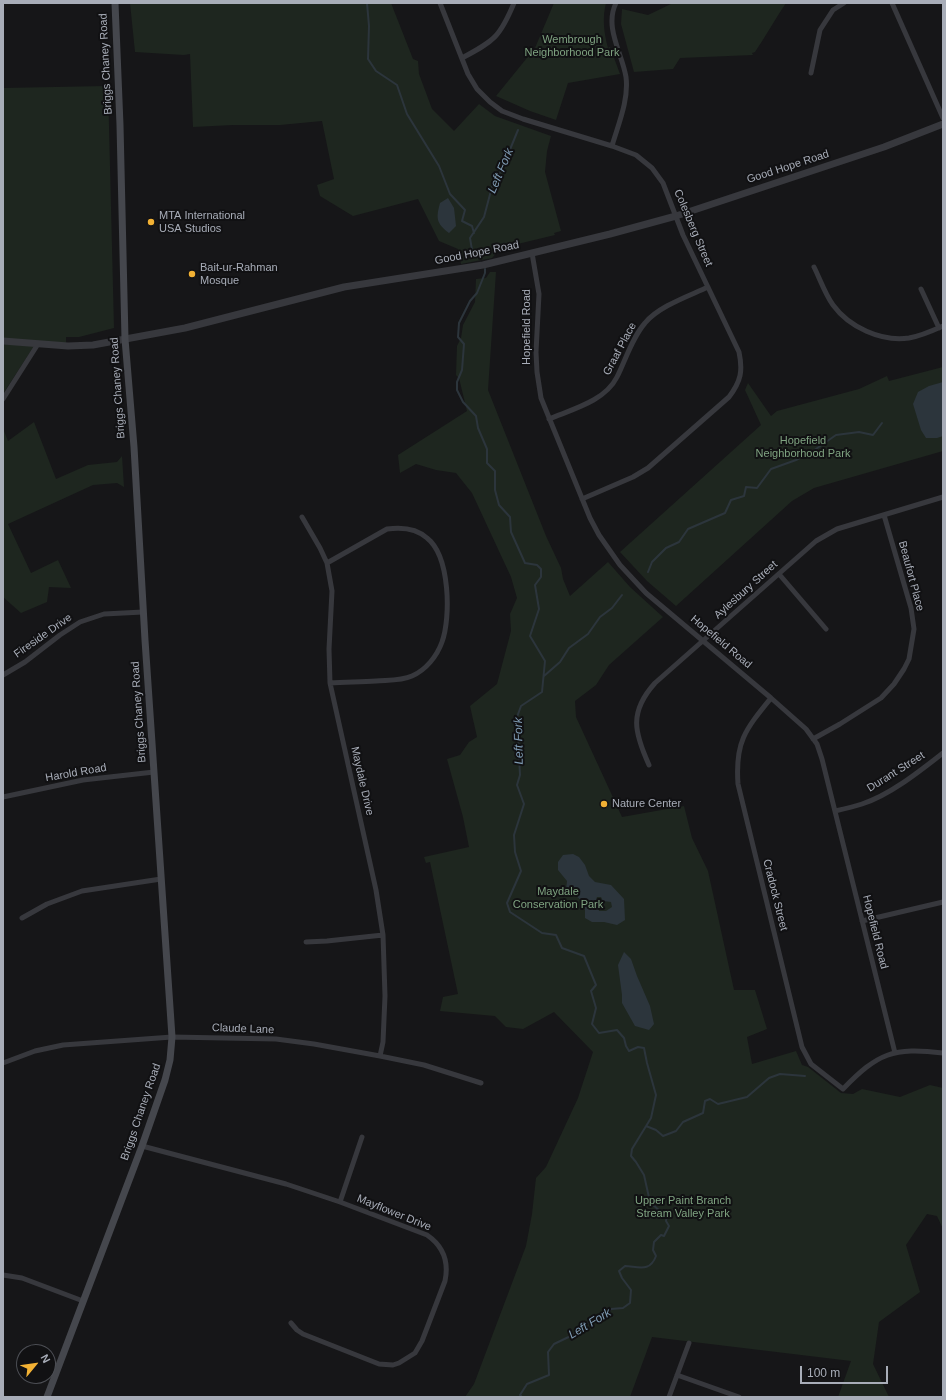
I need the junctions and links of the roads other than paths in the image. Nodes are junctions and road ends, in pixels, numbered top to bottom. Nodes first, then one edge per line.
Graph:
1 (115, 3) edge
2 (440, 3) edge
3 (514, 3) edge
4 (616, 3) edge
5 (844, 3) edge
6 (892, 3) edge
7 (462, 58) junction
8 (811, 73) dead end
9 (943, 118) edge
10 (943, 124) edge
11 (612, 146) junction
12 (676, 216) junction
13 (532, 253) junction
14 (814, 267) dead end
15 (708, 287) junction
16 (921, 289) dead end
17 (941, 327) edge
18 (125, 339) junction
19 (3, 341) edge
20 (38, 344) junction
21 (3, 399) edge
22 (549, 419) junction
23 (943, 497) edge
24 (582, 499) junction
25 (884, 515) junction
26 (302, 517) dead end
27 (327, 564) junction
28 (779, 574) junction
29 (143, 612) junction
30 (826, 628) dead end
31 (703, 641) junction
32 (3, 675) edge
33 (330, 683) junction
34 (771, 698) junction
35 (813, 739) junction
36 (943, 753) edge
37 (649, 765) dead end
38 (154, 772) junction
39 (3, 797) edge
40 (835, 811) junction
41 (161, 879) junction
42 (943, 902) edge
43 (22, 918) dead end
44 (862, 921) junction
45 (383, 935) junction
46 (306, 942) dead end
47 (172, 1037) junction
48 (895, 1053) junction
49 (943, 1053) edge
50 (380, 1056) junction
51 (3, 1063) edge
52 (481, 1083) dead end
53 (362, 1137) dead end
54 (142, 1146) junction
55 (340, 1202) junction
56 (3, 1275) edge
57 (83, 1301) junction
58 (291, 1323) dead end
59 (689, 1343) dead end
60 (677, 1375) junction
61 (47, 1397) edge
62 (669, 1397) edge
63 (739, 1397) edge

1 - 18 main road, Briggs Chaney Road
2 - 7 street, Colesberg Street
3 - 7 street
4 - 11 street
5 - 8 street
6 - 9 street
7 - 11 street, Colesberg Street
10 - 12 street, Good Hope Road
11 - 12 street, Colesberg Street
12 - 13 street, Good Hope Road
12 - 15 street, Colesberg Street
13 - 18 street, Good Hope Road
13 - 22 street, Hopefield Road
14 - 17 street
15 - 22 street, Graaf Place
15 - 24 street, Colesberg Street
16 - 17 street
18 - 20 street, Good Hope Road
18 - 29 main road, Briggs Chaney Road
19 - 20 street, Good Hope Road
20 - 21 street
22 - 24 street, Hopefield Road
23 - 25 street, Aylesbury Street
24 - 31 street, Hopefield Road
25 - 28 street, Aylesbury Street
25 - 35 street, Beaufort Place
26 - 27 street, Maydale Drive
27 - 33 street, Maydale Drive
27 - 33 street
28 - 30 street
28 - 31 street, Aylesbury Street
29 - 32 street, Fireside Drive
29 - 38 main road, Briggs Chaney Road
31 - 34 street, Hopefield Road
31 - 37 street, Aylesbury Street
33 - 45 street, Maydale Drive
34 - 35 street, Hopefield Road
34 - 48 street, Cradock Street
35 - 40 street, Hopefield Road
36 - 40 street, Durant Street
38 - 39 street, Harold Road
38 - 41 main road, Briggs Chaney Road
40 - 44 street, Hopefield Road
41 - 43 street
41 - 47 main road, Briggs Chaney Road
42 - 44 street
44 - 48 street, Hopefield Road
45 - 46 street
45 - 50 street, Maydale Drive
47 - 50 street, Claude Lane
47 - 51 street, Claude Lane
47 - 54 main road, Briggs Chaney Road
48 - 49 street
50 - 52 street, Claude Lane
53 - 55 street
54 - 55 street, Mayflower Drive
54 - 57 main road, Briggs Chaney Road
55 - 58 street, Mayflower Drive
56 - 57 street
57 - 61 main road, Briggs Chaney Road
59 - 60 street
60 - 62 street
60 - 63 street

